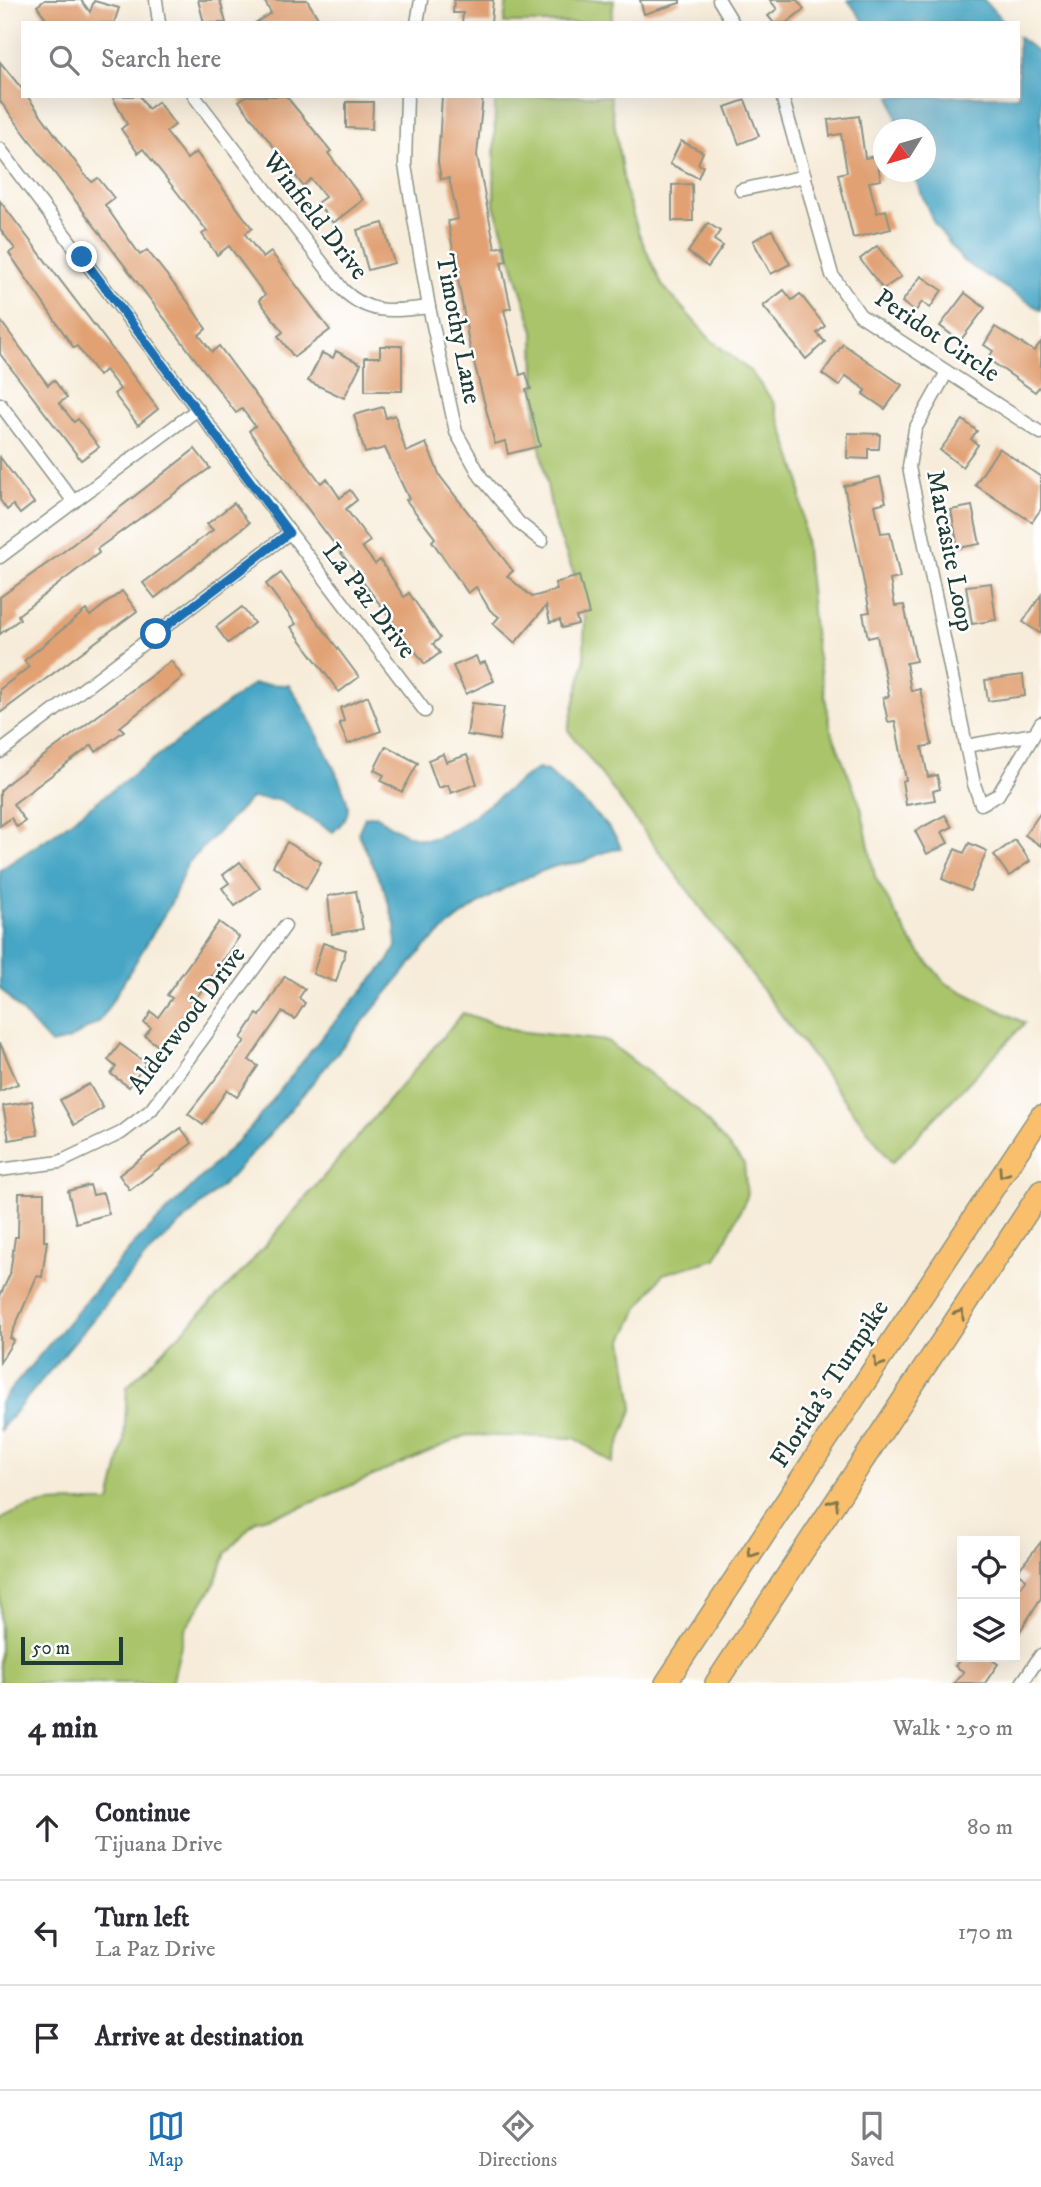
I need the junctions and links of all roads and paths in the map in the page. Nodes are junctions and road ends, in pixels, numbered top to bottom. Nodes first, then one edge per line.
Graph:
1 (156, 0) edge
2 (719, 0) edge
3 (417, 1) edge
4 (159, 21) edge
5 (417, 21) edge
6 (732, 21) edge
7 (196, 98) edge
8 (407, 98) edge
9 (783, 98) edge
10 (0, 149) edge
11 (805, 176) junction
12 (741, 190) dead end
13 (429, 306) junction
14 (947, 372) junction
15 (0, 404) edge
16 (198, 409) junction
17 (1041, 433) edge
18 (74, 502) junction
19 (289, 533) junction
20 (542, 541) dead end
21 (0, 557) edge
22 (425, 711) dead end
23 (1037, 728) edge
24 (966, 746) junction
25 (0, 752) edge
26 (285, 926) dead end
27 (1041, 1116) edge
28 (0, 1170) edge
29 (1041, 1191) edge
30 (1041, 1655) edge
31 (666, 1683) edge
32 (716, 1683) edge
33 (1022, 1683) edge

1 - 4 street
2 - 6 street
3 - 5 street
7 - 13 street, Winfield Drive
8 - 13 street, Timothy Lane
9 - 11 street, Peridot Circle
10 - 16 street, La Paz Drive
11 - 12 street
11 - 14 street, Peridot Circle
13 - 20 street, Timothy Lane
14 - 17 street, Peridot Circle
14 - 24 street, Marcasite Loop
15 - 18 street
16 - 18 street
16 - 19 street, La Paz Drive
18 - 21 street
19 - 22 street, La Paz Drive
19 - 25 street
23 - 24 street, Marcasite Loop
23 - 24 street, Marcasite Loop
26 - 28 street, Alderwood Drive
27 -> 31 highway, Florida's Turnpike
32 -> 29 highway
30 - 33 street

